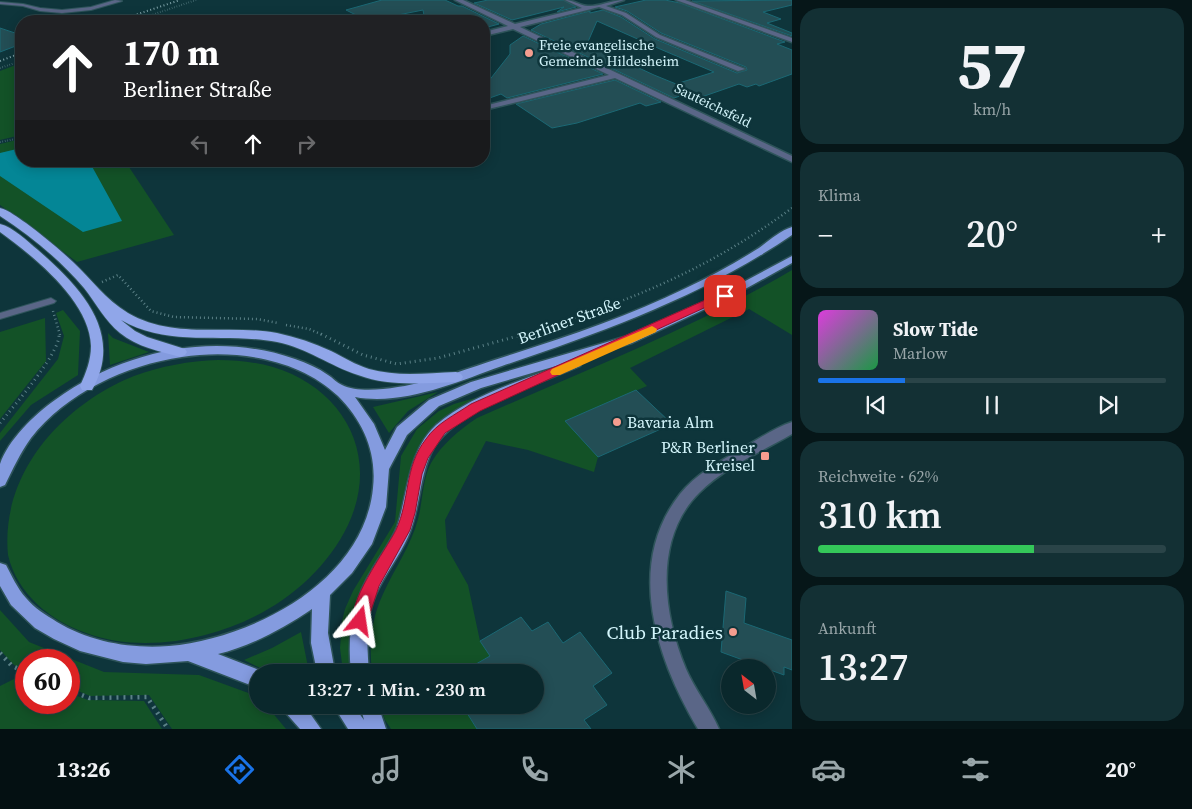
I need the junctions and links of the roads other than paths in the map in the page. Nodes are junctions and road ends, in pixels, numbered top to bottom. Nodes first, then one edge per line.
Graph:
1 (117, 0) edge
2 (458, 0) edge
3 (568, 0) edge
4 (620, 0) edge
5 (679, 0) edge
6 (0, 3) edge
7 (599, 5) junction
8 (587, 8) junction
9 (514, 26) junction
10 (490, 32) edge
11 (792, 40) edge
12 (741, 69) dead end
13 (617, 74) junction
14 (490, 107) edge
15 (792, 159) edge
16 (0, 211) edge
17 (0, 227) edge
18 (792, 230) edge
19 (792, 259) edge
20 (99, 297) junction
21 (50, 301) road end
22 (0, 316) edge
23 (628, 340) junction
24 (180, 352) junction
25 (456, 377) junction
26 (86, 386) junction
27 (340, 390) junction
28 (792, 428) edge
29 (4, 466) edge
30 (382, 469) junction
31 (0, 481) edge
32 (0, 570) edge
33 (322, 593) junction
34 (188, 652) junction
35 (324, 664) edge
36 (359, 664) edge
37 (249, 674) edge
38 (300, 714) edge
39 (348, 714) edge
40 (372, 714) edge
41 (311, 729) edge
42 (359, 729) edge
43 (376, 729) edge
44 (709, 729) edge

1 - 6 lane
2 - 9 street, Sauteichsfeld
3 - 8 street
4 - 7 street
5 - 11 street
7 - 8 street
7 - 12 street
8 - 9 street
9 - 10 street
9 - 13 street, Sauteichsfeld
13 - 14 street
13 - 15 street, Sauteichsfeld
16 - 20 highway
17 - 26 highway
18 - 25 main road, Berliner Straße
19 - 23 main road, Berliner Straße
20 - 24 highway
20 - 25 highway
21 - 22 lane
23 - 30 main road, Berliner Straße
23 - 36 main road
24 - 26 main road
24 - 27 main road
25 - 27 main road, Berliner Straße
26 - 29 main road
27 - 30 main road
28 - 44 street
29 - 31 main road
30 - 33 main road
32 - 34 main road
33 - 34 main road
33 - 35 main road
34 - 37 main road
38 - 41 main road
39 - 42 main road
40 - 43 main road

